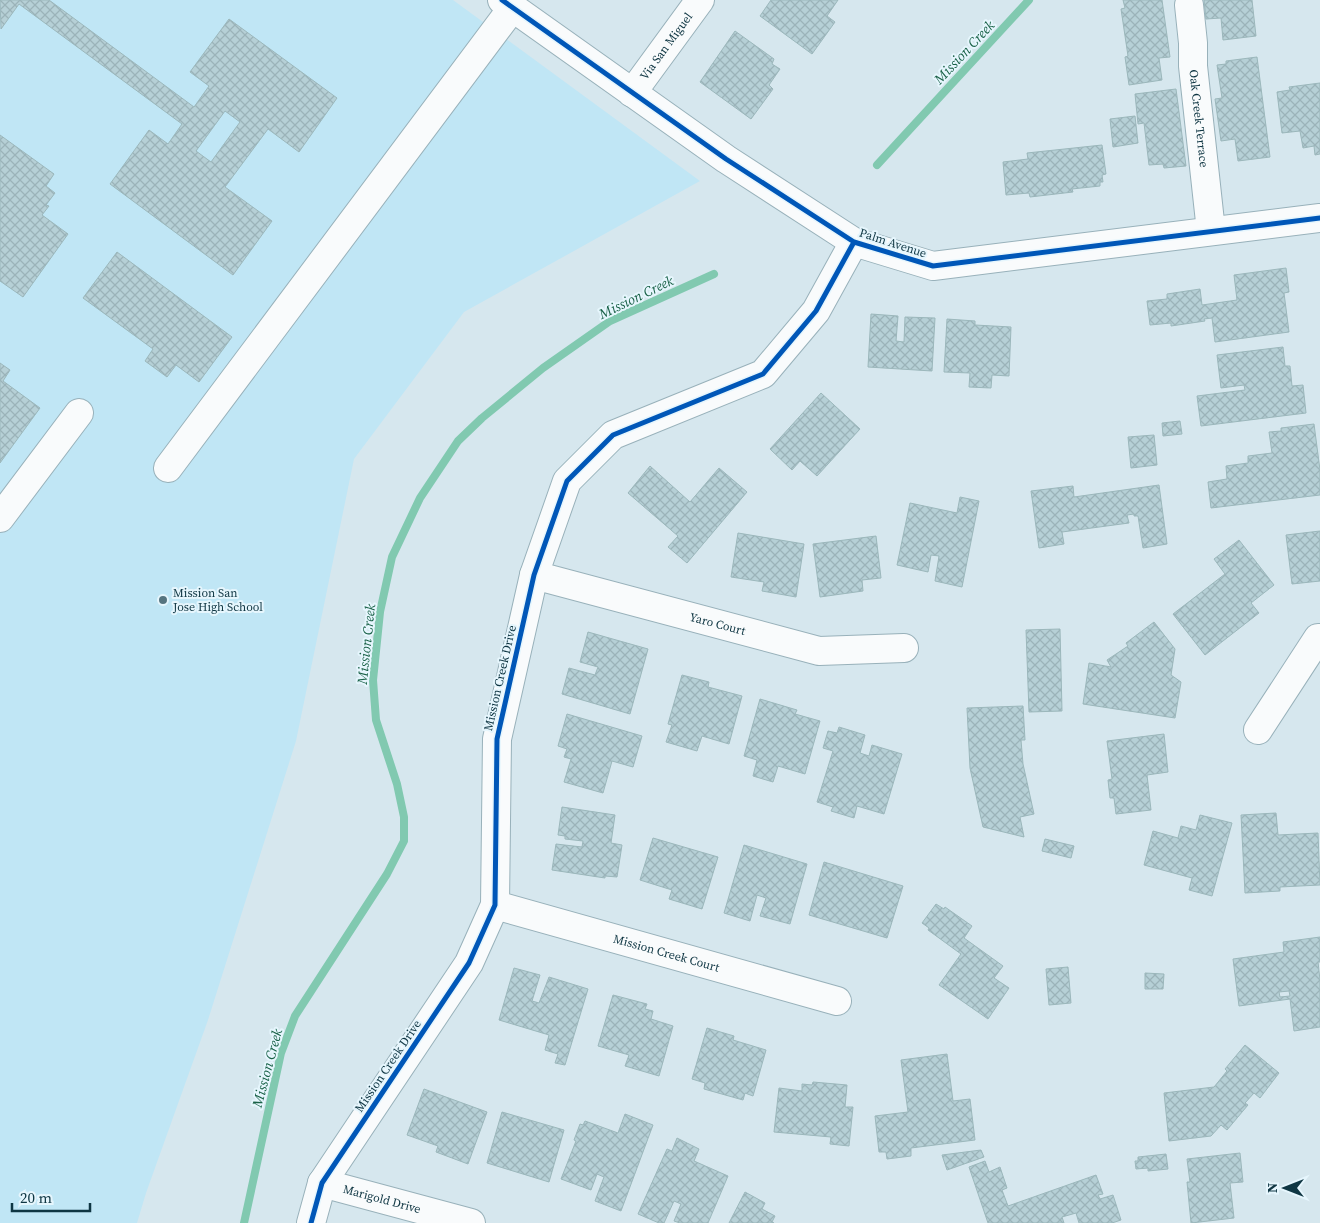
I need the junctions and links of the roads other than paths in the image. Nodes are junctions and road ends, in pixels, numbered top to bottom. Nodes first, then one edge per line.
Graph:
1 (700, 0) edge
2 (508, 4) edge
3 (1189, 5) dead end
4 (632, 93) junction
5 (1320, 218) edge
6 (1211, 231) junction
7 (854, 242) junction
8 (79, 413) dead end
9 (168, 468) dead end
10 (0, 518) edge
11 (534, 575) junction
12 (1320, 638) edge
13 (904, 648) dead end
14 (1258, 730) dead end
15 (495, 905) junction
16 (837, 1002) dead end
17 (322, 1182) junction
18 (311, 1223) edge
19 (471, 1223) edge

1 - 4 street, Via San Miguel
2 - 4 street, Palm Avenue
2 - 9 street
3 - 6 street, Oak Creek Terrace
4 - 7 street, Palm Avenue
5 - 6 street, Palm Avenue
6 - 7 street, Palm Avenue
7 - 11 street, Mission Creek Drive
8 - 10 street
11 - 13 street, Yaro Court
11 - 15 street, Mission Creek Drive
12 - 14 street
15 - 16 street, Mission Creek Court
15 - 17 street, Mission Creek Drive
17 - 18 street, Mission Creek Drive
17 - 19 street, Marigold Drive

